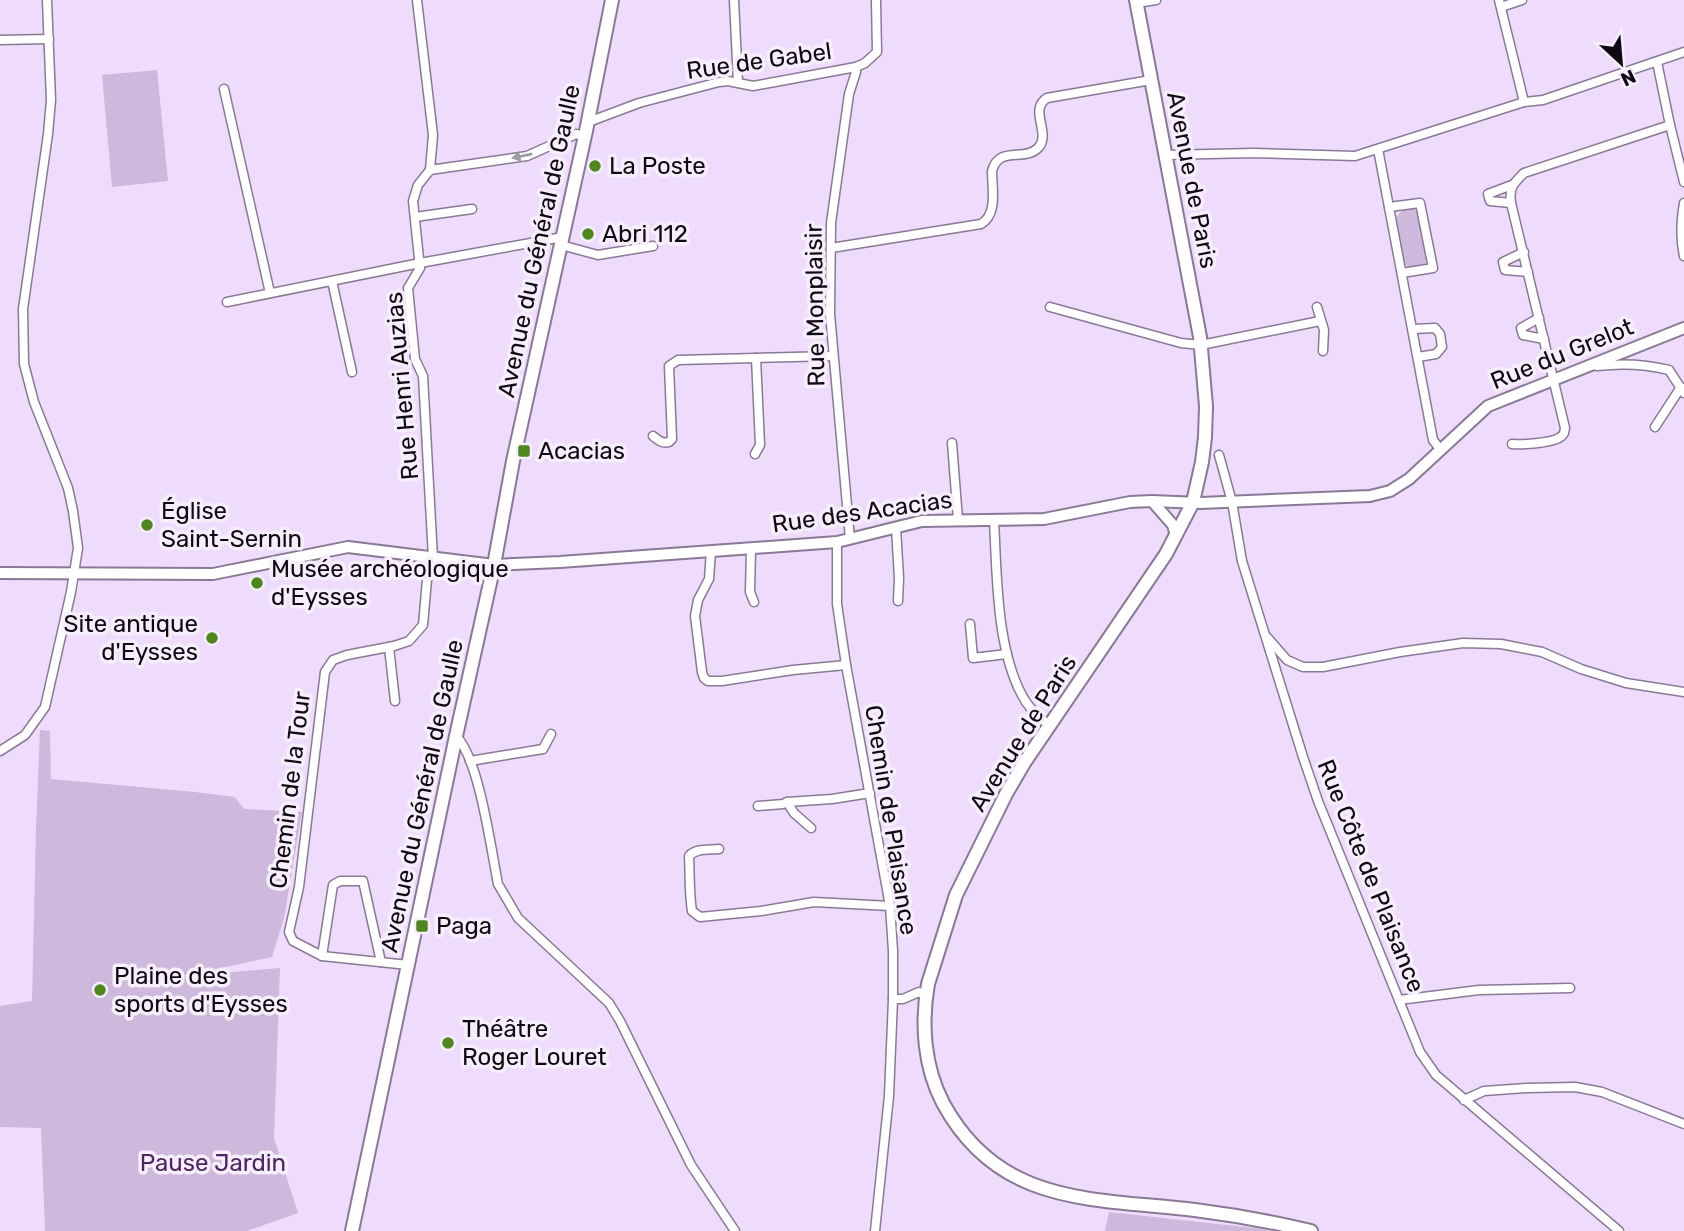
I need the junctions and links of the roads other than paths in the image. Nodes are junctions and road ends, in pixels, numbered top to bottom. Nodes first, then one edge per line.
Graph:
1 (47, 0) edge
2 (417, 0) edge
3 (611, 0) edge
4 (734, 0) edge
5 (876, 0) edge
6 (1156, 0) edge
7 (1522, 0) edge
8 (1136, 1) edge
9 (1500, 3) edge
10 (48, 39) junction
11 (0, 40) edge
12 (1684, 52) edge
13 (1657, 62) junction
14 (856, 67) junction
15 (1151, 80) junction
16 (738, 83) junction
17 (225, 89) dead end
18 (1524, 103) junction
19 (588, 121) junction
20 (1670, 125) junction
21 (585, 136) junction
22 (1378, 149) junction
23 (1166, 155) junction
24 (430, 170) junction
25 (1684, 182) edge
26 (1512, 185) junction
27 (1511, 203) junction
28 (1684, 204) edge
29 (1390, 208) junction
30 (472, 209) dead end
31 (415, 217) junction
32 (562, 241) junction
33 (653, 246) dead end
34 (831, 248) junction
35 (1524, 252) junction
36 (1684, 256) edge
37 (420, 263) junction
38 (1528, 272) junction
39 (1402, 273) junction
40 (332, 281) junction
41 (270, 293) junction
42 (227, 302) dead end
43 (1049, 307) dead end
44 (1317, 307) dead end
45 (1539, 318) junction
46 (1320, 321) junction
47 (1684, 328) edge
48 (1413, 329) junction
49 (1544, 339) junction
50 (1201, 345) junction
51 (1323, 351) dead end
52 (833, 356) junction
53 (1418, 357) junction
54 (756, 358) junction
55 (1587, 366) junction
56 (352, 372) dead end
57 (1554, 380) junction
58 (1683, 390) edge
59 (1655, 427) dead end
60 (653, 436) dead end
61 (952, 443) dead end
62 (1512, 444) dead end
63 (1440, 449) junction
64 (755, 454) dead end
65 (1219, 455) dead end
66 (1198, 481) junction
67 (1152, 501) junction
68 (1193, 502) junction
69 (1226, 502) junction
70 (958, 520) junction
71 (994, 520) junction
72 (896, 528) junction
73 (1176, 536) junction
74 (850, 539) junction
75 (837, 542) junction
76 (751, 548) junction
77 (711, 551) junction
78 (431, 557) junction
79 (494, 565) junction
80 (0, 573) edge
81 (74, 573) junction
82 (898, 601) dead end
83 (754, 602) dead end
84 (970, 624) dead end
85 (1264, 634) junction
86 (389, 647) junction
87 (1007, 653) junction
88 (845, 665) junction
89 (1684, 692) edge
90 (395, 701) dead end
91 (1049, 725) junction
92 (551, 734) dead end
93 (456, 736) junction
94 (0, 751) edge
95 (470, 761) junction
96 (870, 793) junction
97 (787, 802) junction
98 (758, 806) dead end
99 (811, 828) dead end
100 (719, 849) dead end
101 (890, 906) junction
102 (323, 956) junction
103 (381, 962) junction
104 (408, 965) junction
105 (1570, 988) dead end
106 (925, 996) junction
107 (893, 999) junction
108 (1399, 1000) junction
109 (1464, 1100) junction
110 (1684, 1124) edge
111 (352, 1231) edge
112 (735, 1231) edge
113 (875, 1231) edge
114 (1311, 1231) edge
115 (1619, 1231) edge

1 - 10 street
2 - 24 street
3 - 19 main road, Avenue du Général de Gaulle
4 - 16 street
5 - 14 street, Rue Monplaisir
6 - 8 street
7 - 9 street
8 - 15 main road, Avenue de Paris
9 - 18 street
10 - 11 street
10 - 81 street
12 - 13 street
13 - 18 street
13 - 20 street
14 - 16 street, Rue de Gabel
14 - 34 street, Rue Monplaisir
15 - 23 main road, Avenue de Paris
15 - 34 street
16 - 19 street, Rue de Gabel
17 - 41 street
18 - 22 street
19 - 21 main road, Avenue du Général de Gaulle
20 - 25 street
20 - 26 street
21 -> 24 street
21 - 32 main road, Avenue du Général de Gaulle
22 - 23 street
22 - 29 street
23 - 50 main road, Avenue de Paris
24 - 31 street, Rue Henri Auzias
26 - 27 street
26 - 27 street
27 - 35 street
28 - 36 street
29 - 39 street
29 - 39 street
30 - 31 street
31 - 37 street, Rue Henri Auzias
32 - 33 street
32 - 37 street
32 - 79 main road, Avenue du Général de Gaulle
34 - 52 street, Rue Monplaisir
35 - 38 street
35 - 38 street
37 - 40 street
37 - 78 street, Rue Henri Auzias
38 - 45 street
39 - 48 street
40 - 41 street
40 - 56 street
41 - 42 street
43 - 50 street
44 - 46 street
45 - 49 street
45 - 49 street
46 - 50 street
46 - 51 street
47 - 55 street, Rue du Grelot
48 - 53 street
48 - 53 street
49 - 57 street
50 - 66 main road, Avenue de Paris
52 - 54 street
52 - 74 street, Rue Monplaisir
53 - 63 street
54 - 60 street
54 - 64 street
55 - 57 street, Rue du Grelot
55 - 58 street
57 - 62 street
57 - 63 street, Rue du Grelot
58 - 59 street
61 - 70 street
63 - 69 street, Rue du Grelot
65 - 69 street, Rue Côte de Plaisance
66 - 68 main road, Avenue de Paris
66 - 69 street
67 - 68 street, Rue des Acacias
67 - 71 street, Rue des Acacias
67 - 73 street
68 - 69 street, Rue du Grelot
68 - 73 main road, Avenue de Paris
69 - 85 street, Rue Côte de Plaisance
70 - 71 street, Rue des Acacias
70 - 72 street, Rue des Acacias
71 - 87 street
72 - 74 street, Rue des Acacias
72 - 82 street
73 - 91 main road, Avenue de Paris
74 - 75 street, Rue des Acacias
75 - 76 street, Rue des Acacias
75 - 88 street, Chemin de Plaisance
76 - 77 street, Rue des Acacias
76 - 83 street
77 - 79 street, Rue des Acacias
77 - 88 street
78 - 79 street, Rue des Acacias
78 - 81 street, Rue des Acacias
78 - 86 street, Chemin de la Tour
79 - 93 main road, Avenue du Général de Gaulle
80 - 81 street, Rue des Acacias
81 - 94 street
84 - 87 street
85 - 89 street
85 - 108 street, Rue Côte de Plaisance
86 - 90 street
86 - 102 street, Chemin de la Tour
87 - 91 street
88 - 96 street, Chemin de Plaisance
91 - 106 main road, Avenue de Paris
92 - 95 street
93 - 95 street
93 - 104 main road, Avenue du Général de Gaulle
95 - 112 street
96 - 97 street
96 - 101 street, Chemin de Plaisance
97 - 98 street
97 - 99 street
100 - 101 street
101 - 107 street, Chemin de Plaisance
102 - 103 street
102 - 103 street
103 - 104 street
104 - 111 main road, Avenue du Général de Gaulle
105 - 108 street
106 - 107 street
106 - 114 main road, Avenue de Paris
107 - 113 street, Chemin de Plaisance
108 - 109 street, Rue Côte de Plaisance
109 - 110 street
109 - 115 street, Rue Côte de Plaisance

